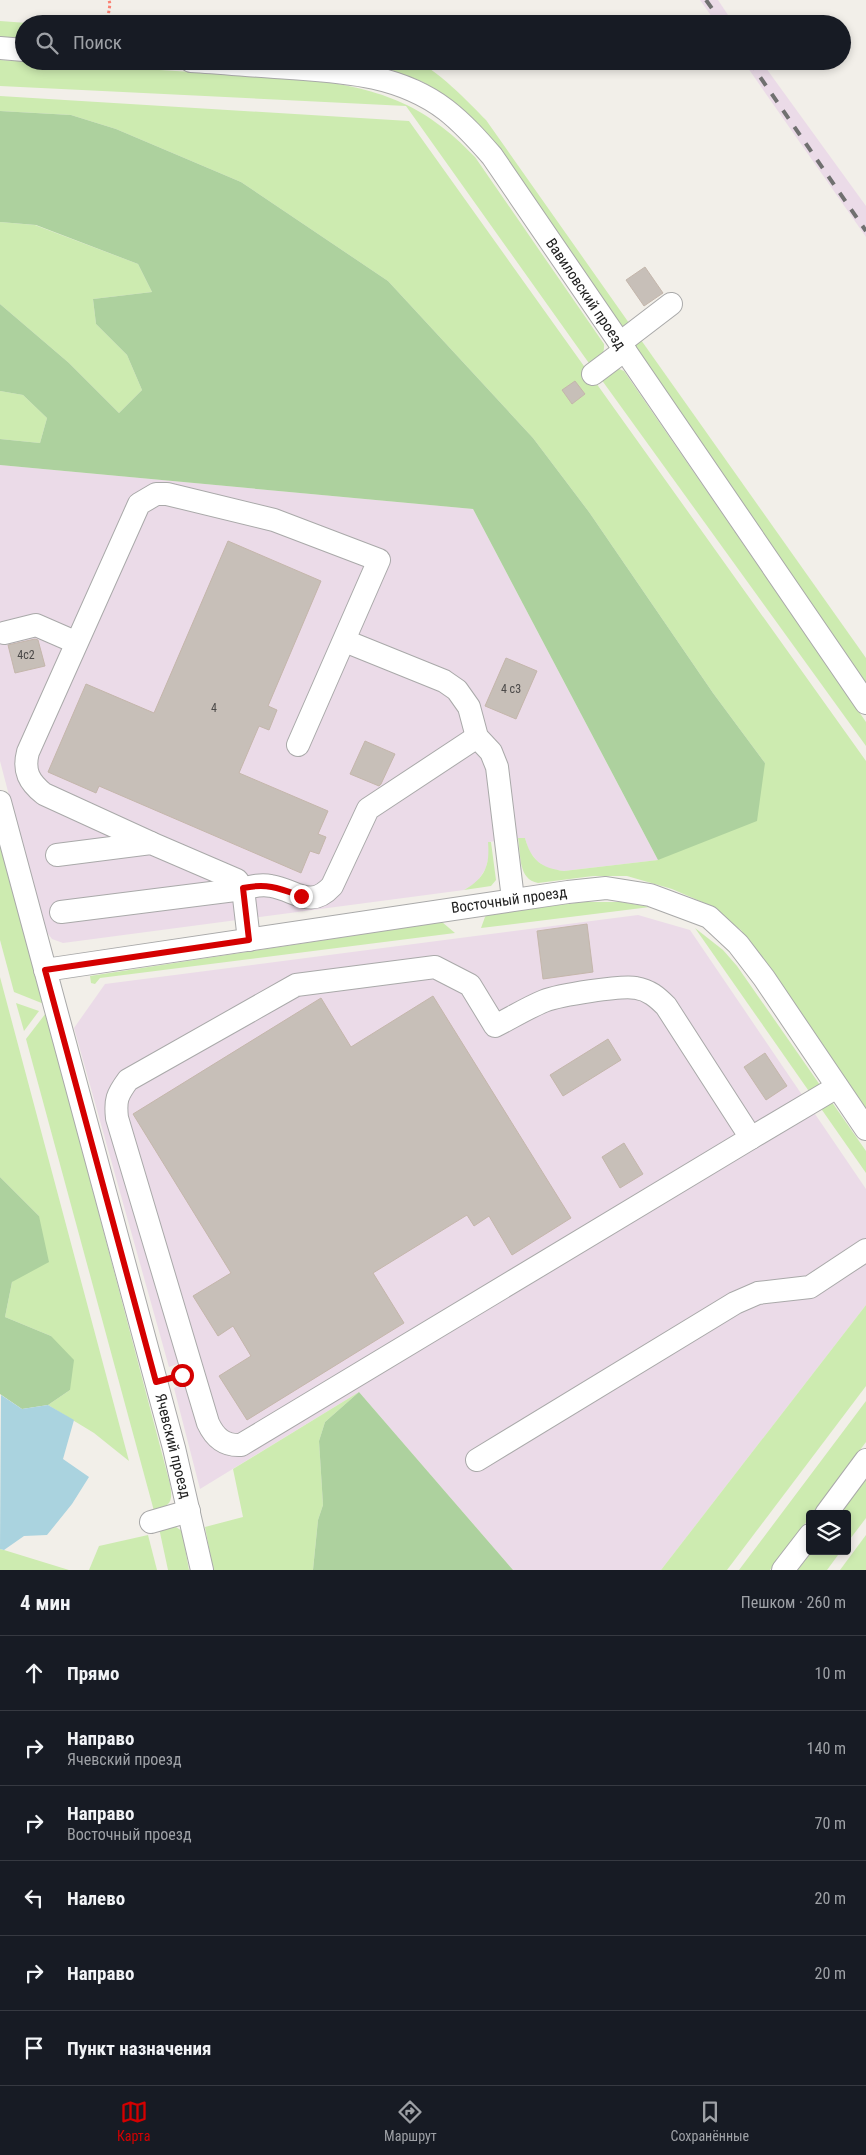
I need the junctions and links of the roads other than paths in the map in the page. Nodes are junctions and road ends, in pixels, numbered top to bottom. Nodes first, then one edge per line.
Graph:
1 (0, 48) edge
2 (15, 49) edge
3 (321, 70) edge
4 (671, 304) dead end
5 (622, 347) junction
6 (593, 374) dead end
7 (1, 628) edge
8 (345, 641) junction
9 (75, 642) junction
10 (866, 703) edge
11 (477, 737) junction
12 (298, 745) dead end
13 (0, 802) edge
14 (151, 843) junction
15 (57, 855) dead end
16 (243, 888) junction
17 (513, 899) junction
18 (61, 912) dead end
19 (249, 940) junction
20 (45, 970) junction
21 (838, 1087) junction
22 (866, 1129) edge
23 (751, 1138) junction
24 (866, 1250) edge
25 (192, 1372) junction
26 (156, 1382) junction
27 (477, 1460) dead end
28 (866, 1460) edge
29 (829, 1510) edge
30 (189, 1511) junction
31 (151, 1522) dead end
32 (806, 1540) edge
33 (202, 1570) edge
34 (783, 1570) edge

1 - 2 street
3 - 5 street, Вавиловский проезд
4 - 5 street
5 - 6 street
5 - 10 street, Вавиловский проезд
7 - 9 street
8 - 9 street
8 - 11 street
8 - 12 street
9 - 14 street
11 - 16 street
11 - 17 street
13 - 20 street, Ячевский проезд
14 - 15 street
14 - 16 street
16 - 18 street
16 - 19 street
17 - 19 street, Восточный проезд
17 - 21 street, Восточный проезд
19 - 20 street, Восточный проезд
20 - 26 street, Ячевский проезд
21 - 22 street, Восточный проезд
21 - 23 street
23 - 25 street
23 - 25 street
24 - 27 street
25 - 26 street
26 - 30 street, Ячевский проезд
28 - 29 street
30 - 31 street
30 - 33 street, Ячевский проезд
32 - 34 street

